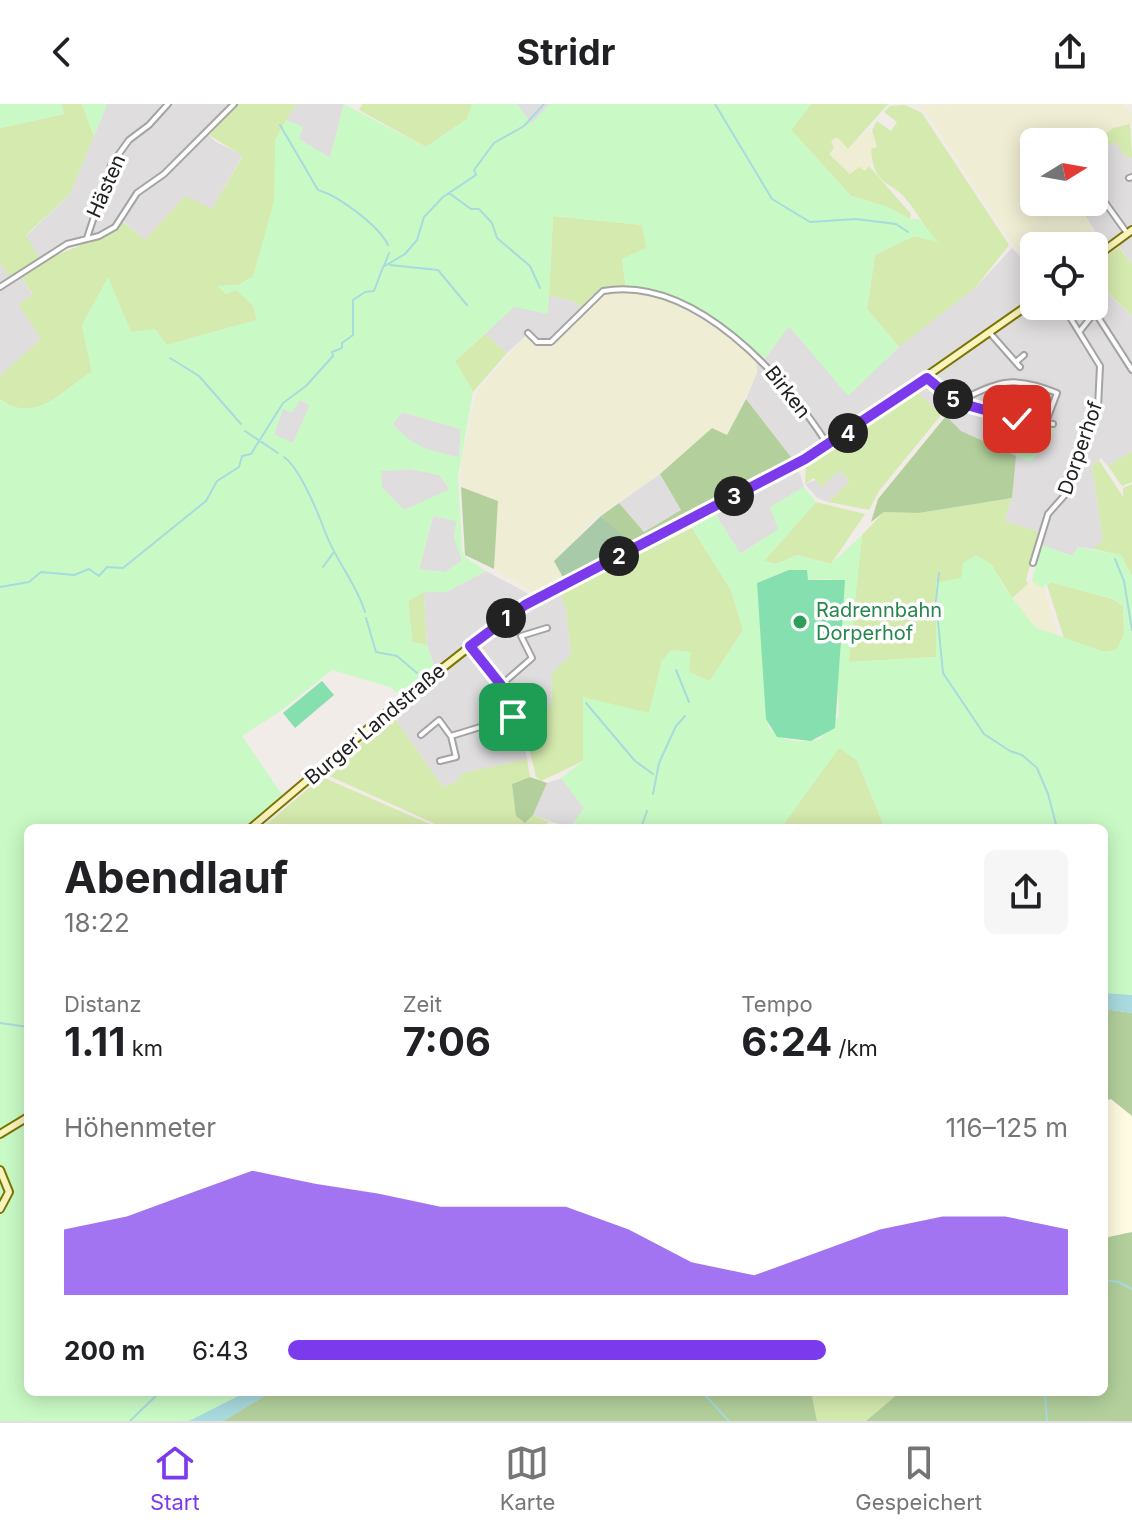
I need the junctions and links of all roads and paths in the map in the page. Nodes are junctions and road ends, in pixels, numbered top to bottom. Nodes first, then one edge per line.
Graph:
1 (168, 104) edge
2 (234, 104) edge
3 (1108, 204) edge
4 (1130, 232) edge
5 (87, 238) junction
6 (1108, 248) edge
7 (0, 287) edge
8 (1020, 311) edge
9 (1073, 320) edge
10 (1089, 320) edge
11 (1100, 320) edge
12 (1080, 331) junction
13 (528, 333) dead end
14 (990, 333) junction
15 (1024, 355) dead end
16 (1132, 370) edge
17 (927, 378) junction
18 (956, 402) junction
19 (1046, 422) junction
20 (1053, 424) dead end
21 (828, 445) junction
22 (1033, 563) dead end
23 (547, 628) dead end
24 (470, 646) junction
25 (501, 685) junction
26 (421, 735) dead end
27 (451, 736) junction
28 (440, 761) dead end
29 (256, 824) edge
30 (24, 1119) edge
31 (0, 1134) edge
32 (0, 1170) edge
33 (0, 1209) edge

1 - 5 street, Hästen
2 - 5 street
3 - 4 street
4 - 6 main road
5 - 7 street
8 - 14 main road, Burger Landstraße
9 - 12 street, Dorperhof
10 - 12 street
11 - 16 street
12 - 22 street, Dorperhof
13 - 21 street, Birken
14 - 15 street
14 - 17 main road, Burger Landstraße
17 - 18 street
17 - 21 main road, Burger Landstraße
18 - 19 street
18 - 19 street
19 - 20 street
21 - 24 main road, Burger Landstraße
23 - 25 street
24 - 25 street
24 - 29 main road, Burger Landstraße
25 - 27 street
26 - 27 street
27 - 28 street
30 - 31 main road
32 - 33 main road

